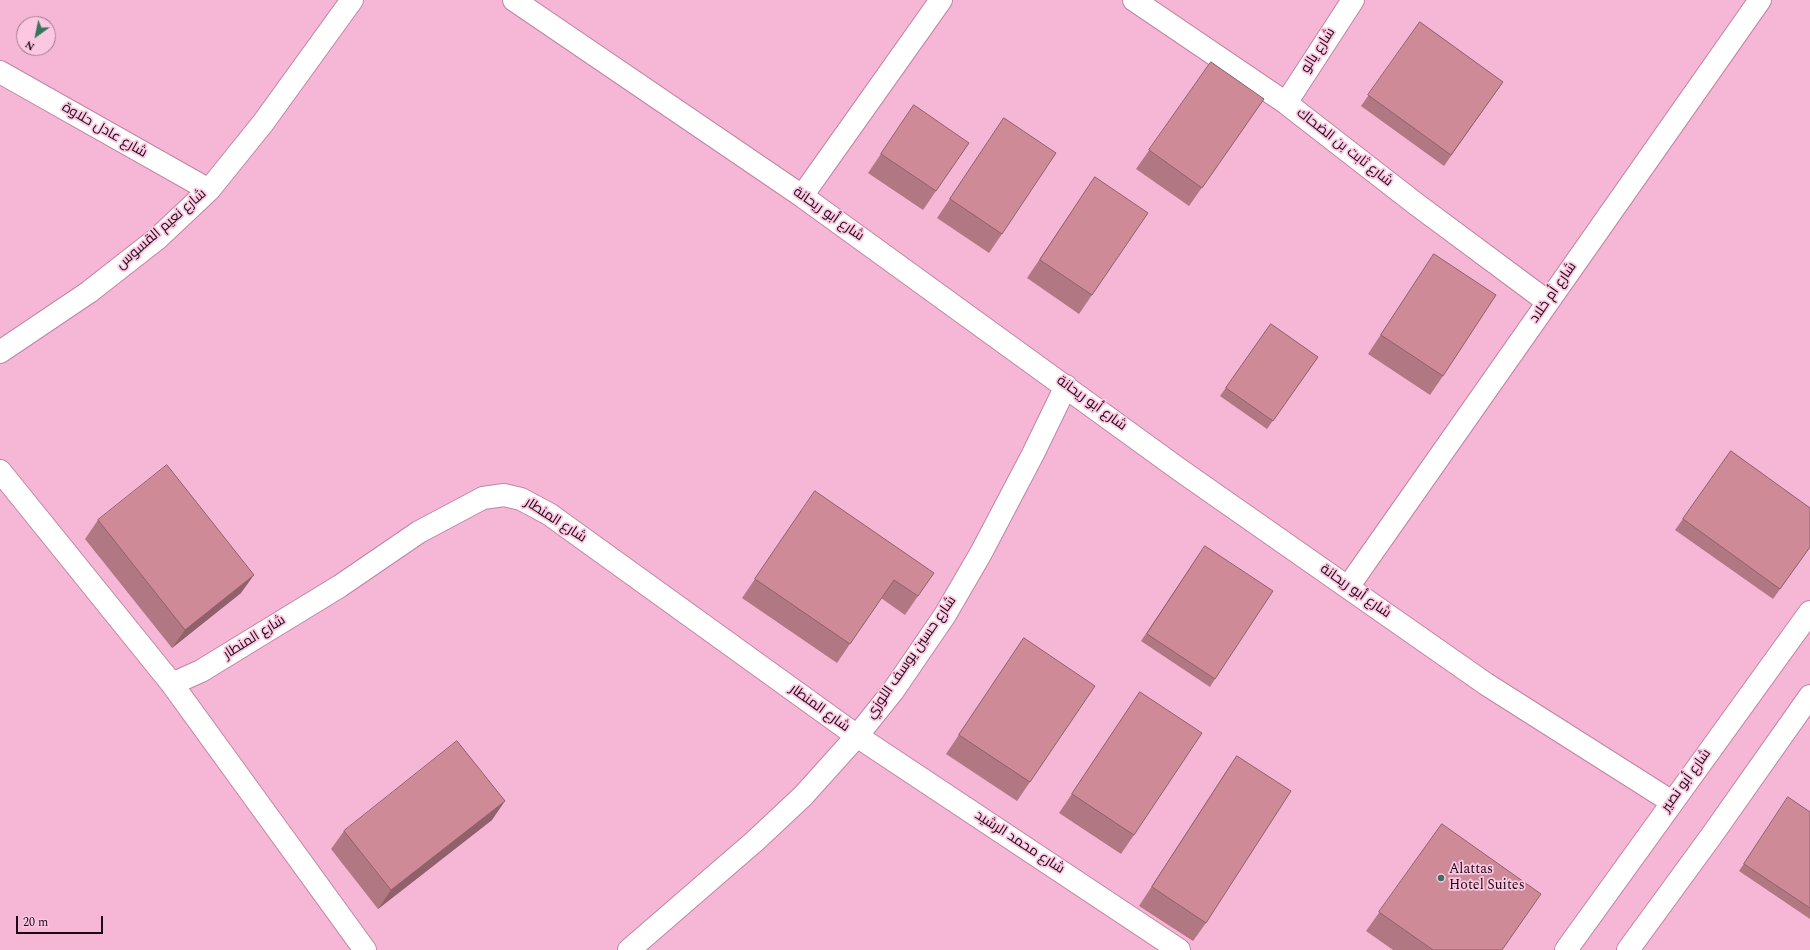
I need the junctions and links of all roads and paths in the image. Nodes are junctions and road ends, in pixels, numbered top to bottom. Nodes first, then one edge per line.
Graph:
1 (352, 0) edge
2 (514, 0) edge
3 (941, 0) edge
4 (1134, 0) edge
5 (1352, 0) edge
6 (1760, 0) edge
7 (0, 72) edge
8 (1286, 103) junction
9 (209, 190) junction
10 (802, 196) junction
11 (1548, 302) junction
12 (0, 352) edge
13 (1066, 386) junction
14 (0, 471) edge
15 (1348, 587) junction
16 (1810, 612) edge
17 (172, 684) junction
18 (1810, 696) edge
19 (857, 736) junction
20 (1672, 802) junction
21 (365, 950) edge
22 (629, 950) edge
23 (1179, 950) edge
24 (1566, 950) edge
25 (1628, 950) edge

1 - 9 street, شارع نعيم القسوس
2 - 10 street, شارع أبو ريحانة
3 - 10 street
4 - 8 street, شارع ثابت بن الضحاك
5 - 8 street, شارع يالو
6 - 11 street, شارع أم خلاد
7 - 9 street, شارع عادل حلاوة
8 - 11 street, شارع ثابت بن الضحاك
9 - 12 street, شارع نعيم القسوس
10 - 13 street, شارع أبو ريحانة
11 - 15 street, شارع أم خلاد
13 - 15 street, شارع أبو ريحانة
13 - 19 street, شارع حسين يوسف اللوزي
14 - 17 street
15 - 20 street, شارع أبو ريحانة
16 - 20 street, شارع أبو نصير
17 - 19 street, شارع المنطار
17 - 21 street
18 - 25 street
19 - 22 street, شارع حسين يوسف اللوزي
19 - 23 street, شارع محمد الرشيد
20 - 24 street, شارع أبو نصير

